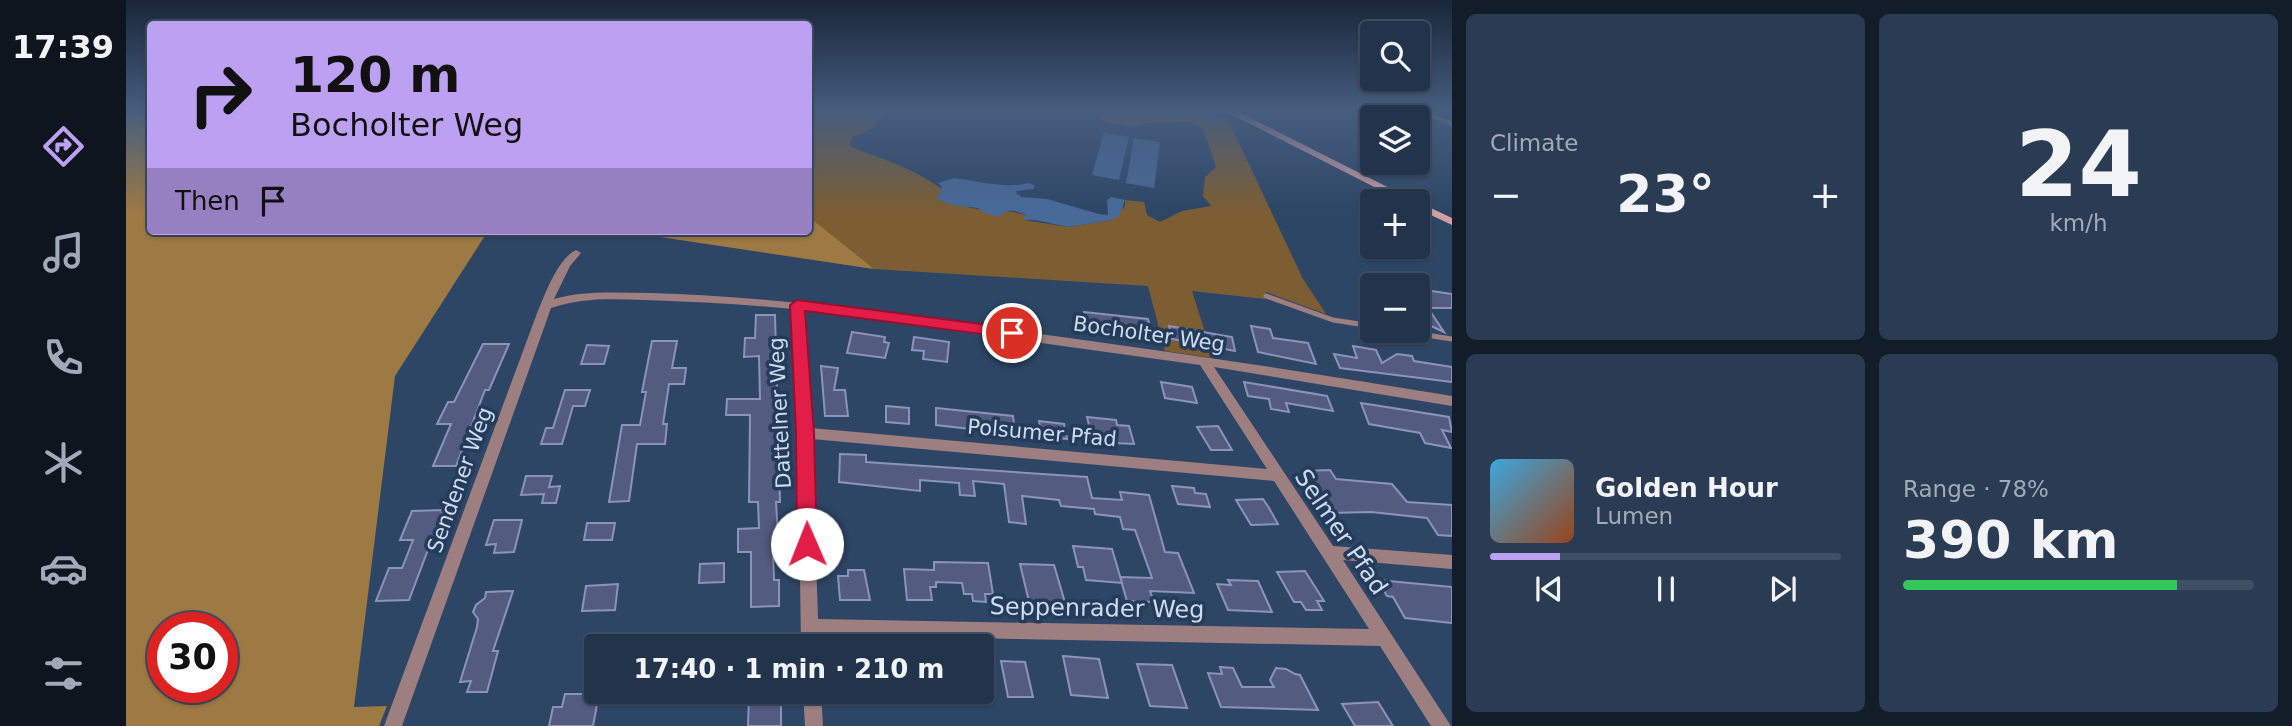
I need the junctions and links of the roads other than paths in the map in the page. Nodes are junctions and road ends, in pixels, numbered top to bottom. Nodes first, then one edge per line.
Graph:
1 (1295, 144) edge
2 (1386, 189) edge
3 (1430, 211) edge
4 (1452, 222) edge
5 (576, 253) dead end
6 (1266, 296) dead end
7 (547, 305) junction
8 (797, 305) junction
9 (1360, 324) edge
10 (1430, 336) edge
11 (1452, 339) edge
12 (1203, 361) junction
13 (1452, 401) edge
14 (805, 433) junction
15 (1275, 475) junction
16 (1328, 552) junction
17 (1452, 562) edge
18 (809, 627) junction
19 (809, 634) edge
20 (1385, 638) junction
21 (813, 704) edge
22 (393, 726) edge
23 (814, 726) edge
24 (1442, 726) edge

1 - 2 main road
3 - 4 main road
5 - 7 street, Sendener Weg
6 - 9 lane
7 - 8 street, Bocholter Weg
7 - 22 street, Sendener Weg
8 - 12 street, Bocholter Weg
8 - 14 street, Dattelner Weg
10 - 11 lane
12 - 13 street, Bocholter Weg
12 - 15 street, Selmer Pfad
14 - 15 street, Polsumer Pfad
14 - 18 street, Dattelner Weg
15 - 16 street, Selmer Pfad
16 - 17 street
16 - 20 street, Selmer Pfad
18 - 19 street, Dattelner Weg
18 - 20 street, Seppenrader Weg
20 - 24 street, Selmer Pfad
21 - 23 street

